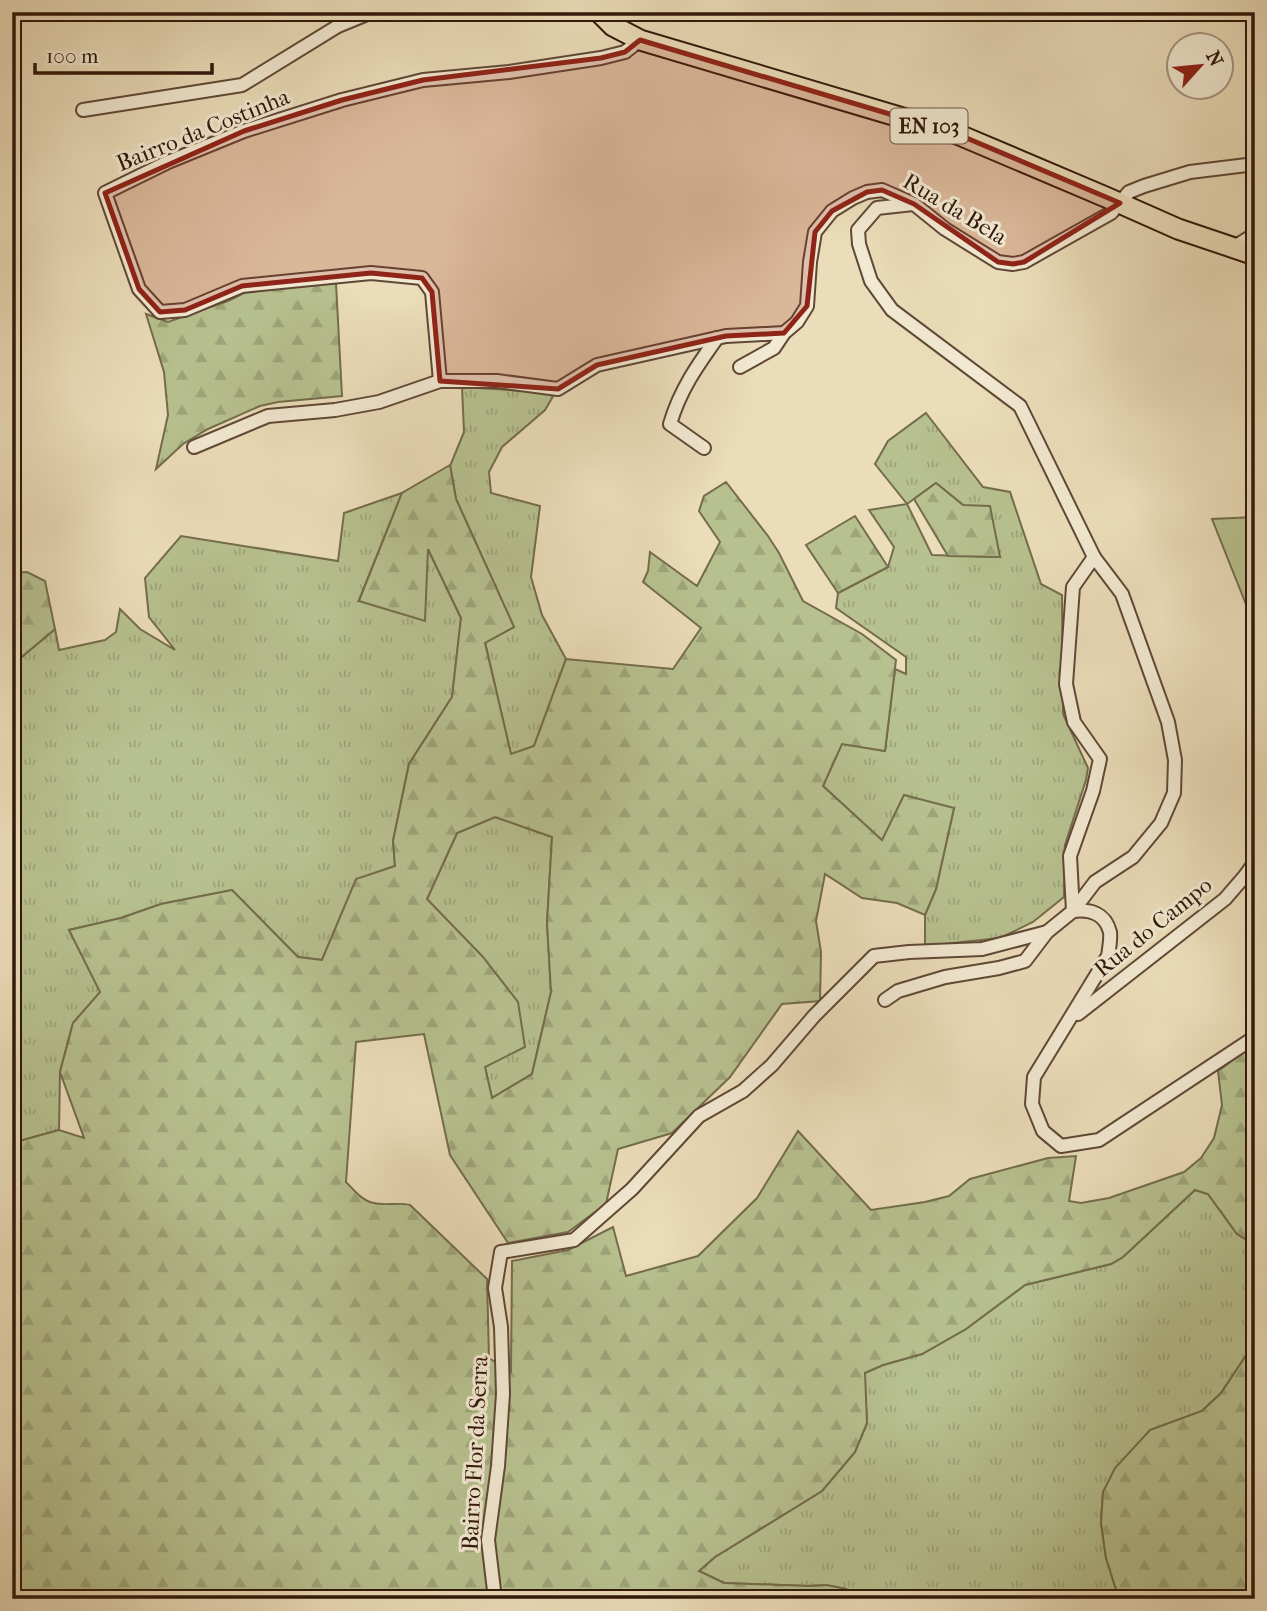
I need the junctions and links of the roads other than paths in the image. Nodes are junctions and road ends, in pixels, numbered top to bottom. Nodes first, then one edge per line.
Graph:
1 (372, 12) edge
2 (599, 12) edge
3 (640, 40) junction
4 (83, 110) dead end
5 (1255, 164) edge
6 (1121, 203) junction
7 (914, 204) junction
8 (1255, 234) edge
9 (1234, 247) junction
10 (1255, 255) edge
11 (785, 333) junction
12 (717, 338) junction
13 (740, 367) dead end
14 (440, 381) junction
15 (194, 447) dead end
16 (704, 448) dead end
17 (1094, 557) junction
18 (1255, 862) edge
19 (1073, 911) junction
20 (1047, 932) junction
21 (886, 1000) dead end
22 (1071, 1018) junction
23 (1255, 1037) edge
24 (495, 1599) edge

1 - 4 street
2 - 3 main road, EN 103
3 - 6 main road, EN 103
3 - 14 street, Bairro da Costinha
5 - 6 street, Rua da Bela
6 - 7 street, Rua da Bela
6 - 9 main road, EN 103
7 - 11 street, Rua da Bela
7 - 17 street, Bairro Flor da Serra
8 - 9 street
9 - 10 main road, EN 103
11 - 12 street
11 - 13 street, Rua da Bela
12 - 14 street
12 - 16 street
14 - 15 street
17 - 19 street
17 - 19 street, Bairro Flor da Serra
18 - 22 street, Rua do Campo
19 - 20 street, Bairro Flor da Serra
19 - 22 street
20 - 21 street
20 - 24 street, Bairro Flor da Serra
22 - 23 street

